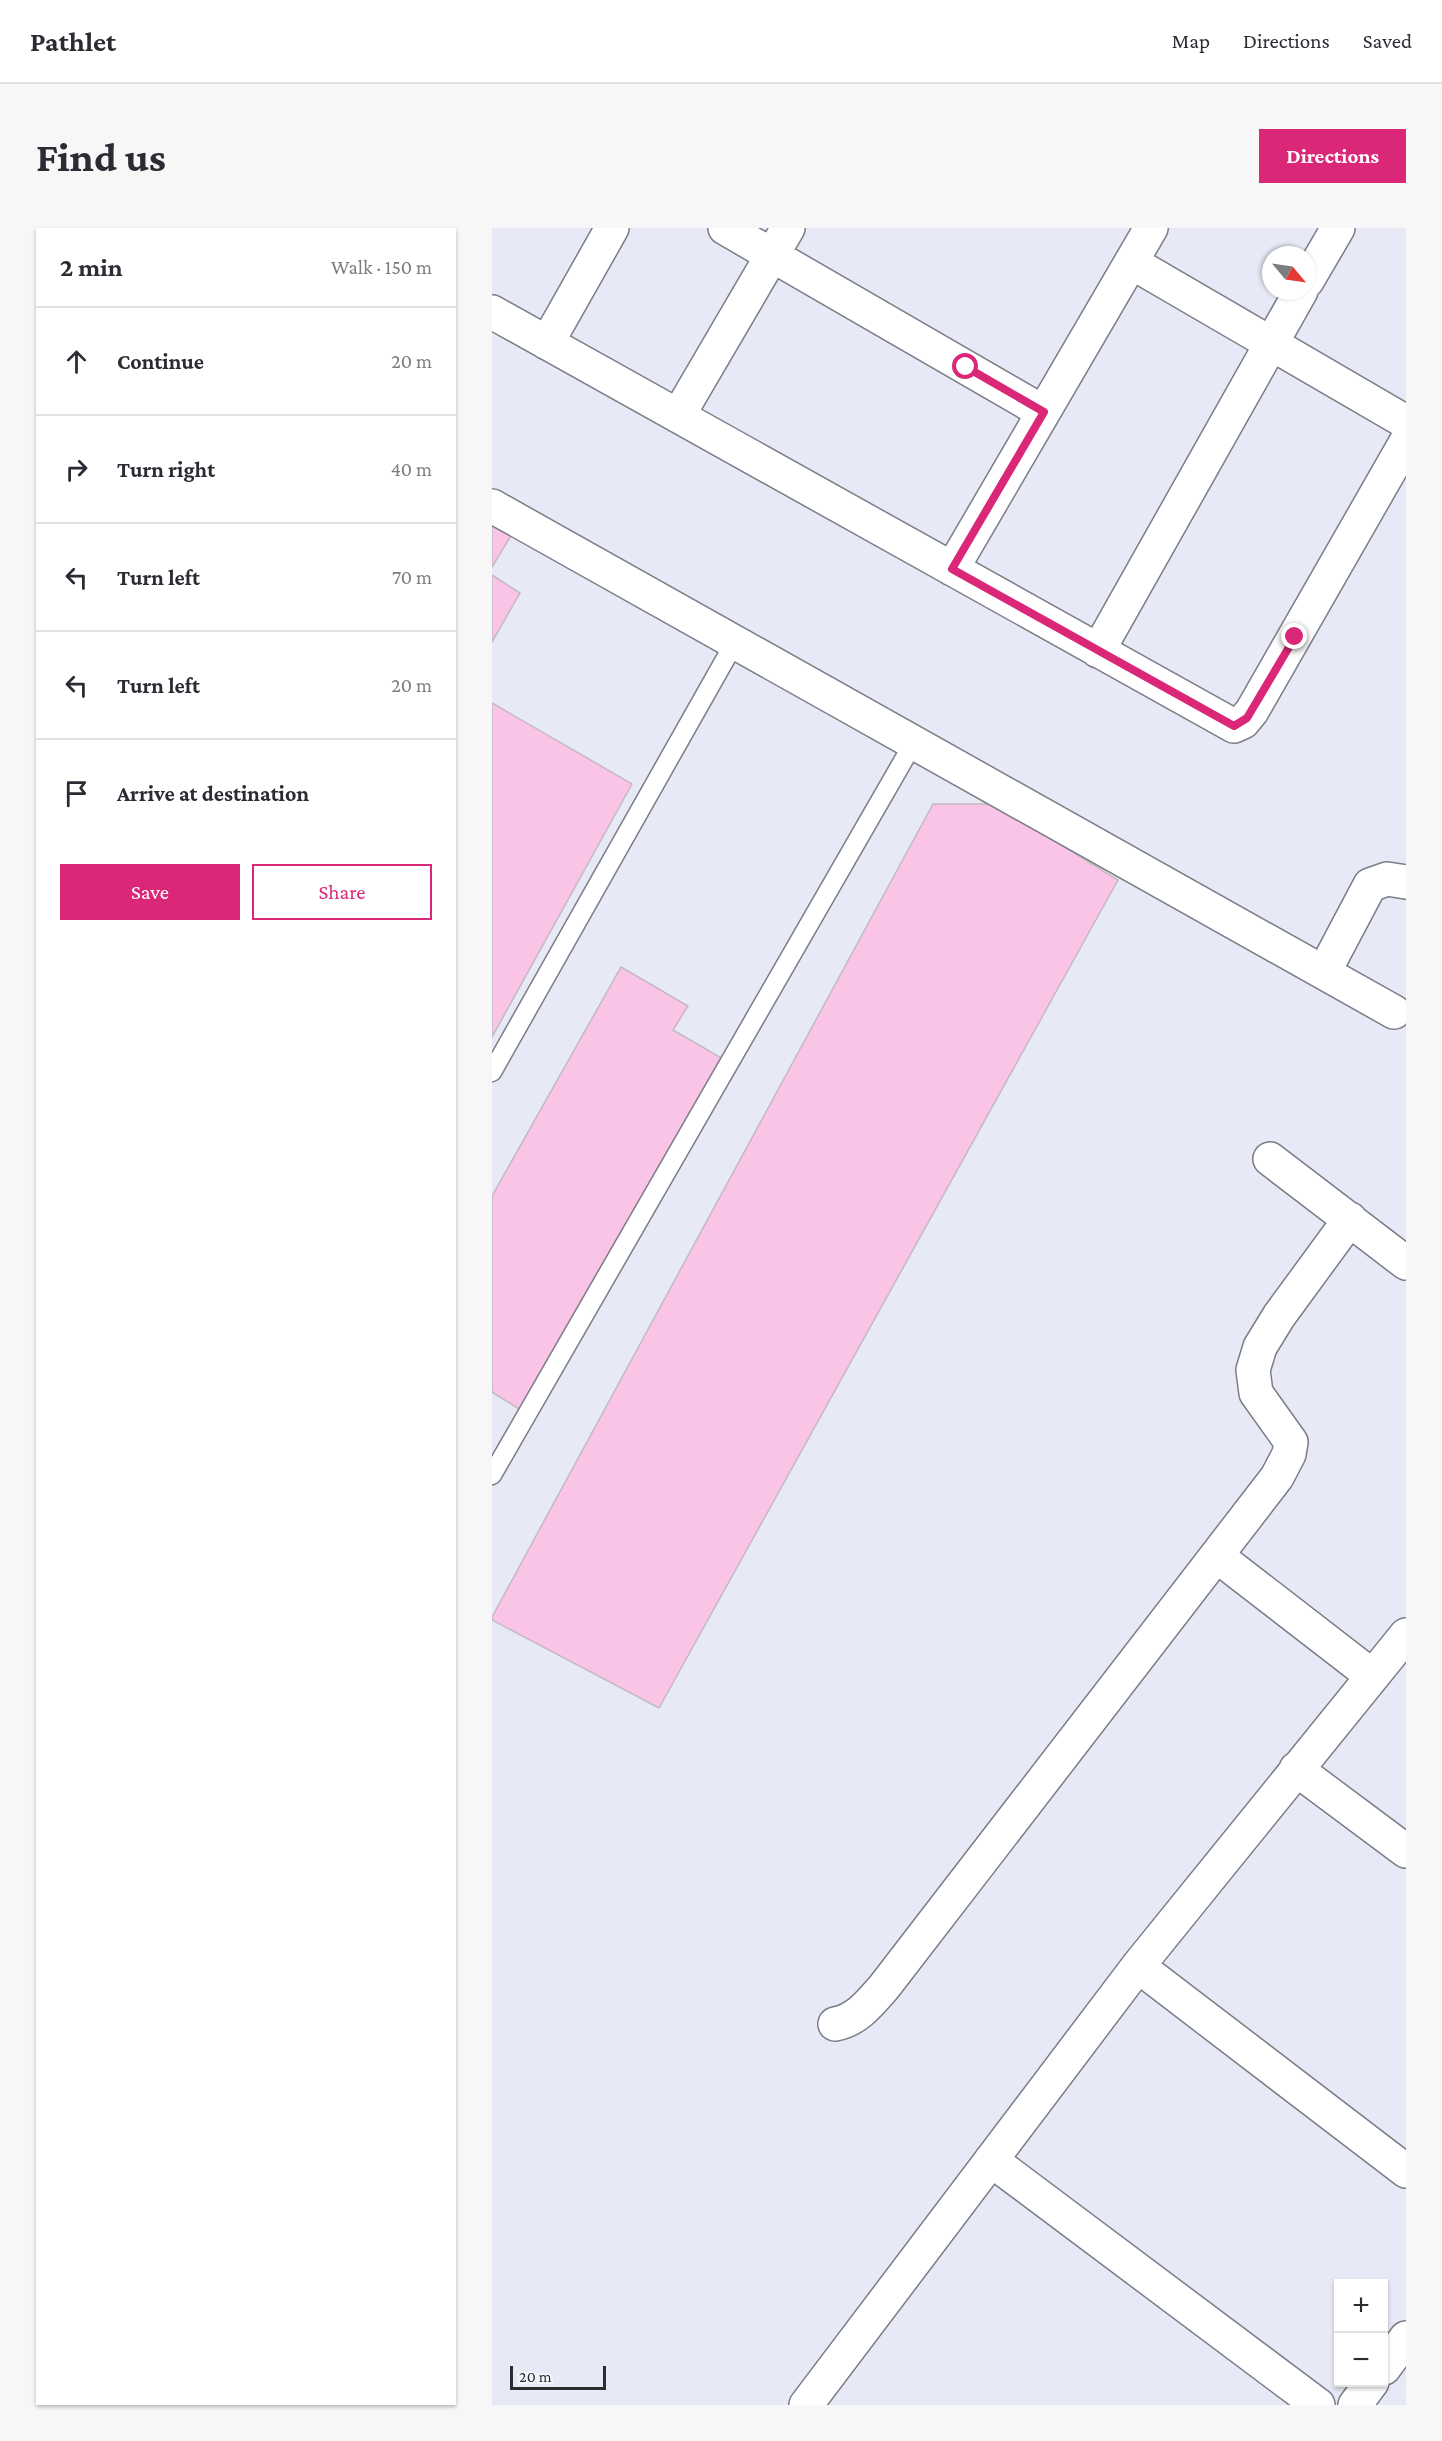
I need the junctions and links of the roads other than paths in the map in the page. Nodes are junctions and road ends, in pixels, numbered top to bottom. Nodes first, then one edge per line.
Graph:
1 (612, 228) edge
2 (725, 228) edge
3 (1151, 228) edge
4 (1338, 228) edge
5 (780, 241) edge
6 (1131, 262) junction
7 (1316, 266) edge
8 (1296, 300) edge
9 (492, 312) edge
10 (547, 343) junction
11 (1270, 343) junction
12 (1044, 412) junction
13 (678, 416) junction
14 (1406, 422) edge
15 (1406, 442) edge
16 (492, 506) edge
17 (952, 569) junction
18 (735, 642) junction
19 (1098, 651) junction
20 (914, 742) junction
21 (1406, 882) edge
22 (1324, 972) junction
23 (1394, 1011) dead end
24 (492, 1072) edge
25 (1270, 1159) dead end
26 (1350, 1219) junction
27 (1406, 1263) edge
28 (492, 1475) edge
29 (1217, 1556) junction
30 (1406, 1635) edge
31 (1371, 1675) junction
32 (1296, 1769) junction
33 (1406, 1851) edge
34 (1138, 1966) junction
35 (836, 2024) dead end
36 (991, 2160) junction
37 (1406, 2172) edge
38 (1406, 2338) edge
39 (1388, 2361) edge
40 (1368, 2387) edge
41 (815, 2402) edge
42 (1318, 2405) edge
43 (1355, 2405) edge

1 - 10 street
2 - 5 street
3 - 6 street
4 - 7 street
5 - 12 street
5 - 13 street
6 - 11 street
6 - 12 street
8 - 11 street
9 - 10 street
10 - 13 street
11 - 14 street
11 - 19 street
12 - 17 street
13 - 17 street
15 - 19 street
16 - 18 street
17 - 19 street
18 - 20 street
18 - 24 lane
20 - 22 street
20 - 28 lane
21 - 22 street
22 - 23 street
25 - 26 street
26 - 27 street
26 - 29 street
29 - 31 street
29 - 35 street
30 - 31 street
31 - 32 street
32 - 33 street
32 - 34 street
34 - 36 street
34 - 37 street
36 - 41 street
36 - 42 street
38 - 39 street
40 - 43 street

